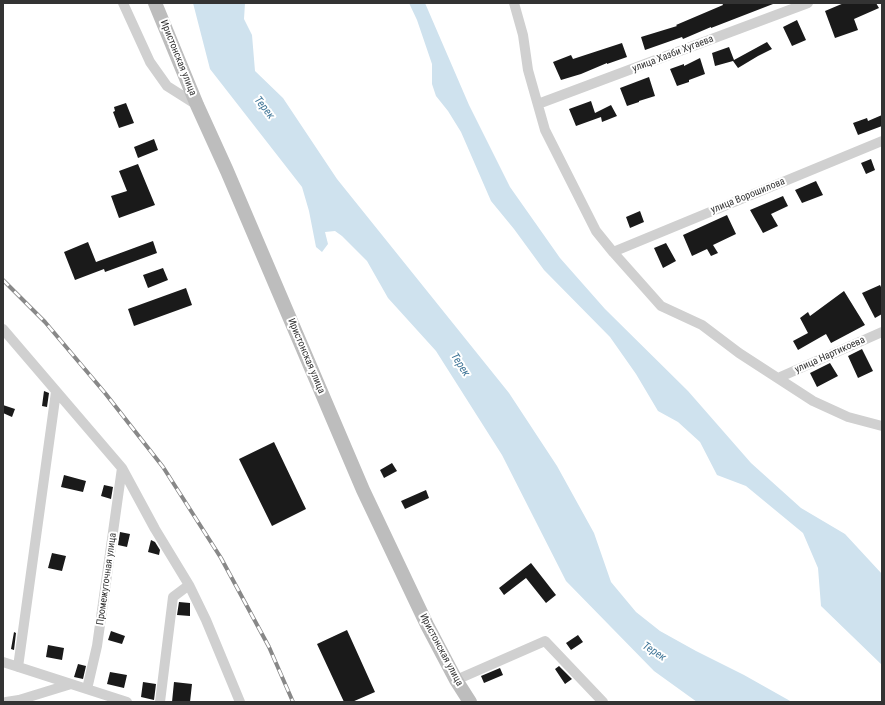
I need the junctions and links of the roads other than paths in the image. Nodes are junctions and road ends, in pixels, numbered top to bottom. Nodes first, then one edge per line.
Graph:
1 (123, 3) edge
2 (155, 3) edge
3 (514, 3) edge
4 (808, 3) edge
5 (538, 104) junction
6 (197, 105) junction
7 (882, 141) edge
8 (613, 252) junction
9 (3, 329) edge
10 (882, 332) edge
11 (778, 378) junction
12 (56, 392) junction
13 (882, 426) edge
14 (122, 468) junction
15 (189, 585) junction
16 (3, 662) edge
17 (18, 667) junction
18 (456, 680) junction
19 (71, 684) junction
20 (87, 689) junction
21 (6, 702) edge
22 (127, 702) edge
23 (160, 702) edge
24 (240, 702) edge
25 (470, 702) edge
26 (603, 702) edge

1 - 6 street
2 - 6 main road, Иристонская улица
3 - 5 street
4 - 5 street, улица Хазби Хугаева
5 - 8 street
6 - 18 main road, Иристонская улица
7 - 8 street, улица Ворошилова
8 - 11 street
9 - 12 street
10 - 11 street, улица Нартикоева
11 - 13 street
12 - 14 street
12 - 17 street
14 - 15 street
14 - 20 street, Промежуточная улица
15 - 23 street
15 - 24 street
16 - 17 street
17 - 19 street
18 - 25 main road, Иристонская улица
18 - 26 street
19 - 20 street
19 - 21 street
20 - 22 street

